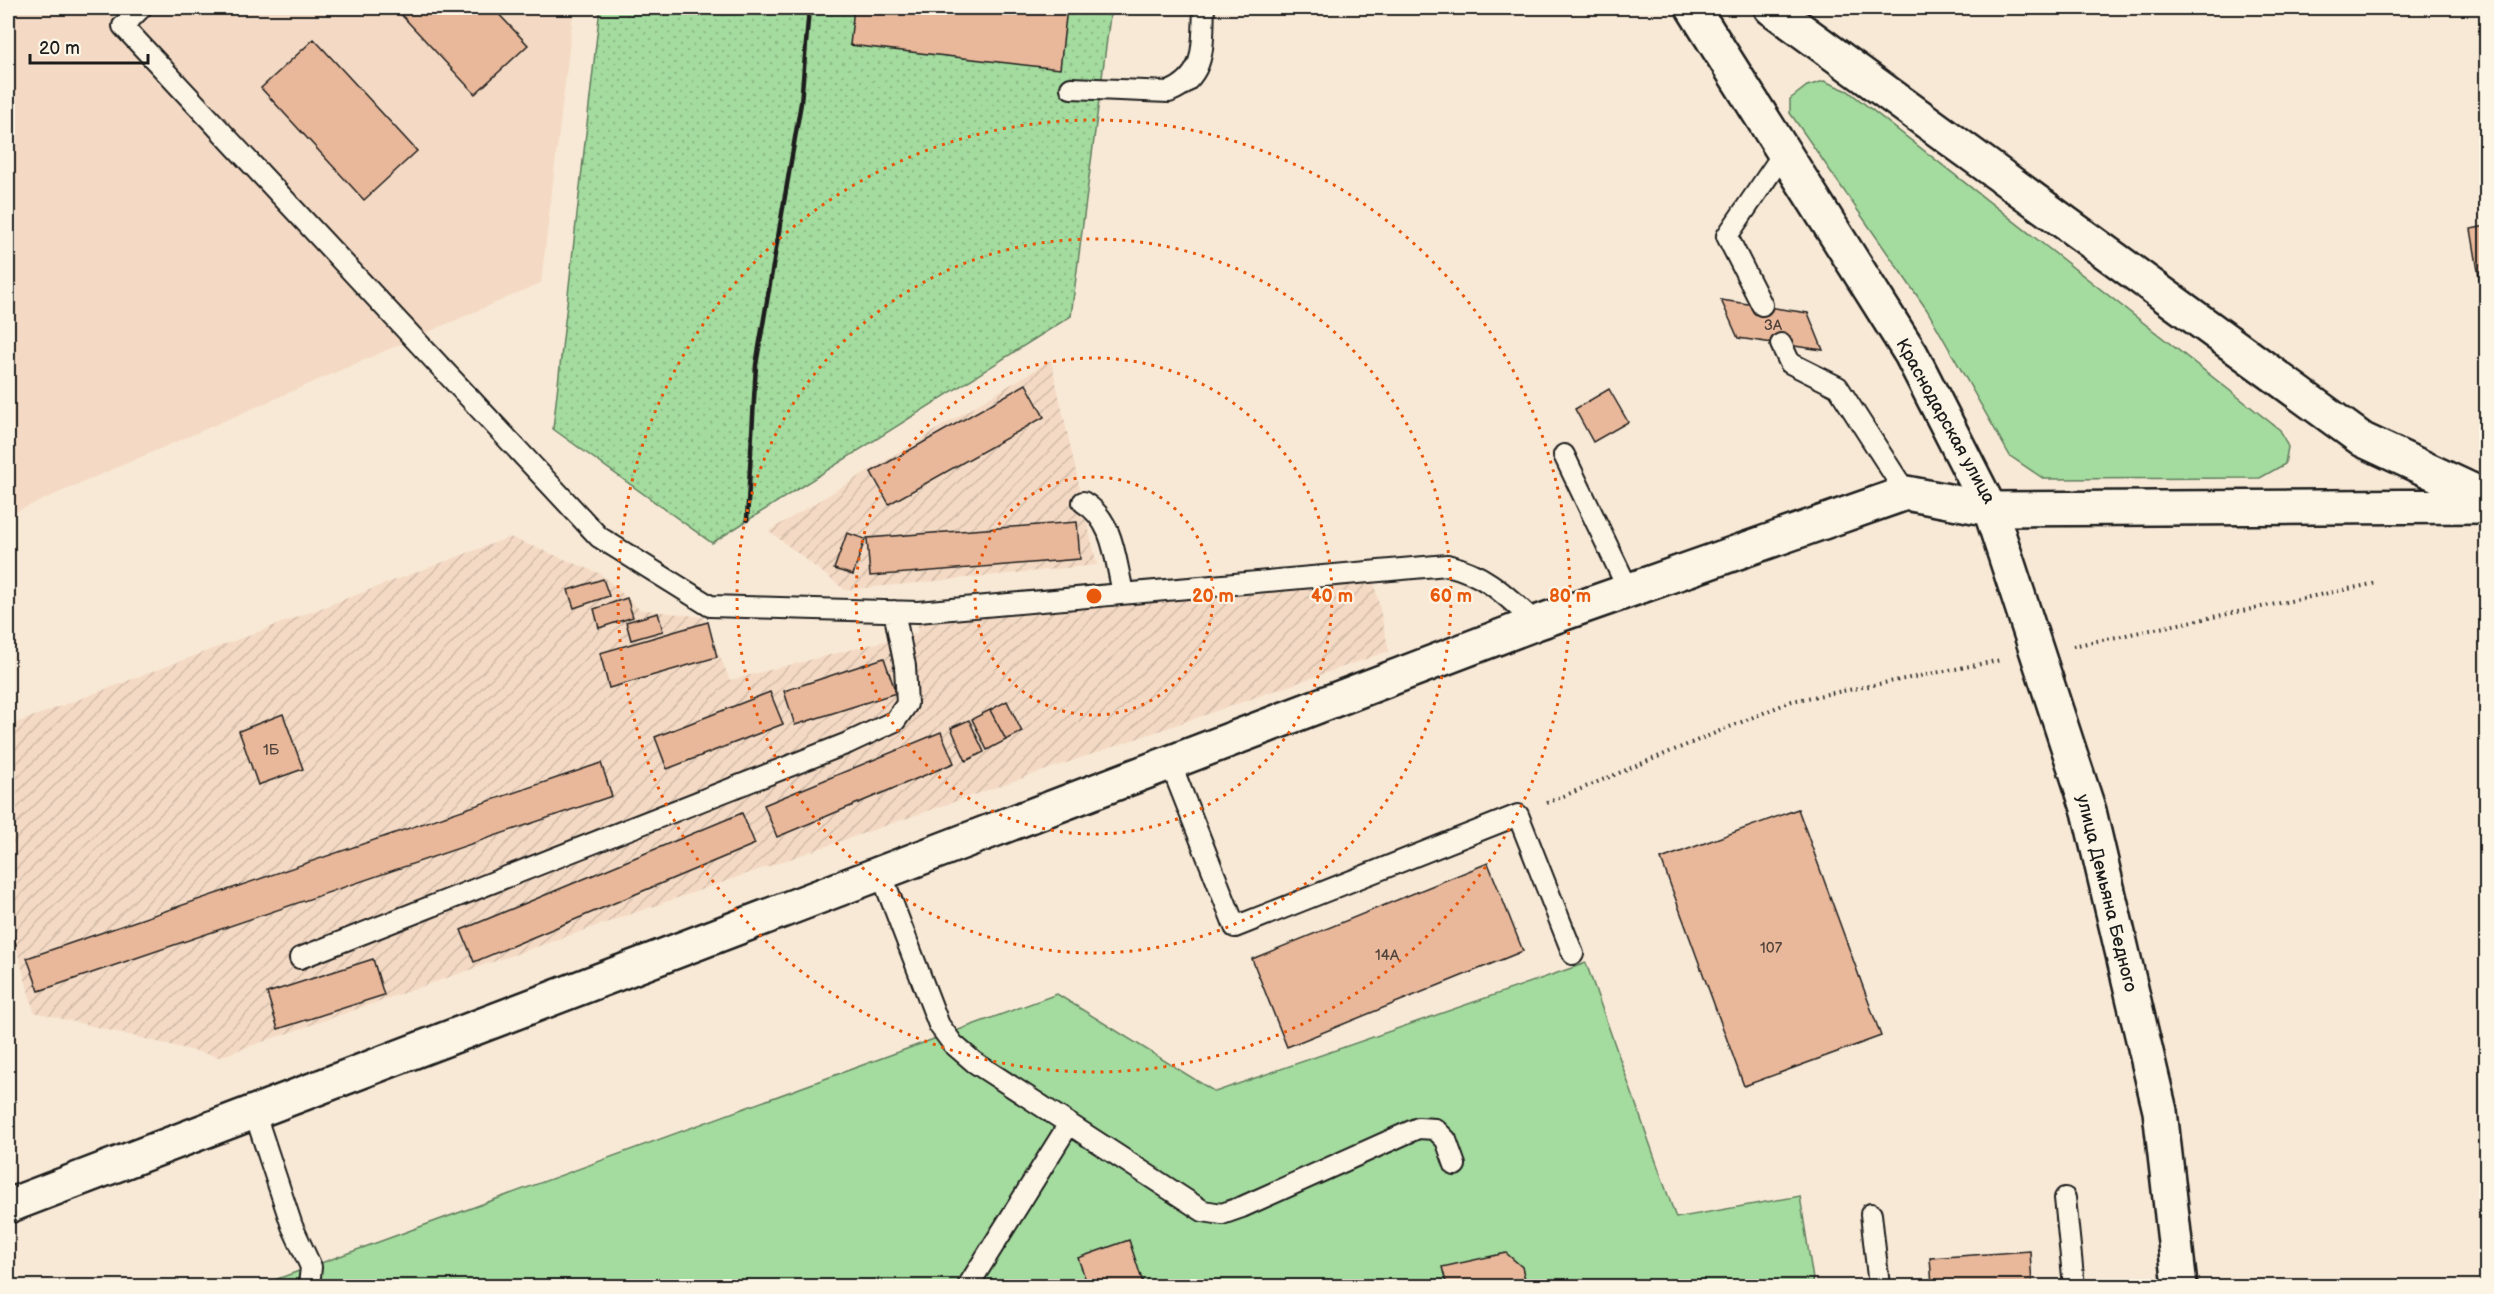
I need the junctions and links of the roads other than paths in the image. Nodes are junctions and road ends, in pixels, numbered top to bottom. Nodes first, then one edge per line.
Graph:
1 (141, 8) edge
2 (1204, 8) edge
3 (1693, 8) edge
4 (1771, 8) edge
5 (1071, 88) dead end
6 (1783, 154) junction
7 (1762, 305) dead end
8 (1780, 344) dead end
9 (1564, 455) dead end
10 (1906, 493) junction
11 (2487, 497) edge
12 (1083, 502) dead end
13 (2487, 506) edge
14 (1990, 509) junction
15 (1629, 591) junction
16 (1123, 592) junction
17 (894, 611) junction
18 (1536, 623) junction
19 (1170, 762) junction
20 (880, 873) junction
21 (1573, 954) dead end
22 (300, 958) dead end
23 (254, 1112) junction
24 (1069, 1124) junction
25 (1455, 1165) dead end
26 (2065, 1198) dead end
27 (8, 1206) edge
28 (1871, 1214) dead end
29 (309, 1287) edge
30 (968, 1287) edge
31 (1879, 1287) edge
32 (2074, 1287) edge
33 (2180, 1287) edge

1 - 17 lane
2 - 5 lane
3 - 6 street, Краснодарская улица
4 - 11 street
6 - 7 lane
6 - 14 street, Краснодарская улица
8 - 10 lane
9 - 15 lane
10 - 14 street
10 - 15 street
12 - 16 lane
13 - 14 street, Краснодарская улица
14 - 33 street, улица Демьяна Бедного
15 - 18 street
16 - 17 lane
16 - 18 lane
17 - 22 lane
18 - 19 street
19 - 20 street
19 - 21 lane
20 - 23 street
20 - 24 lane
23 - 27 street
23 - 29 lane
24 - 25 lane
24 - 30 lane
26 - 32 lane
28 - 31 lane

